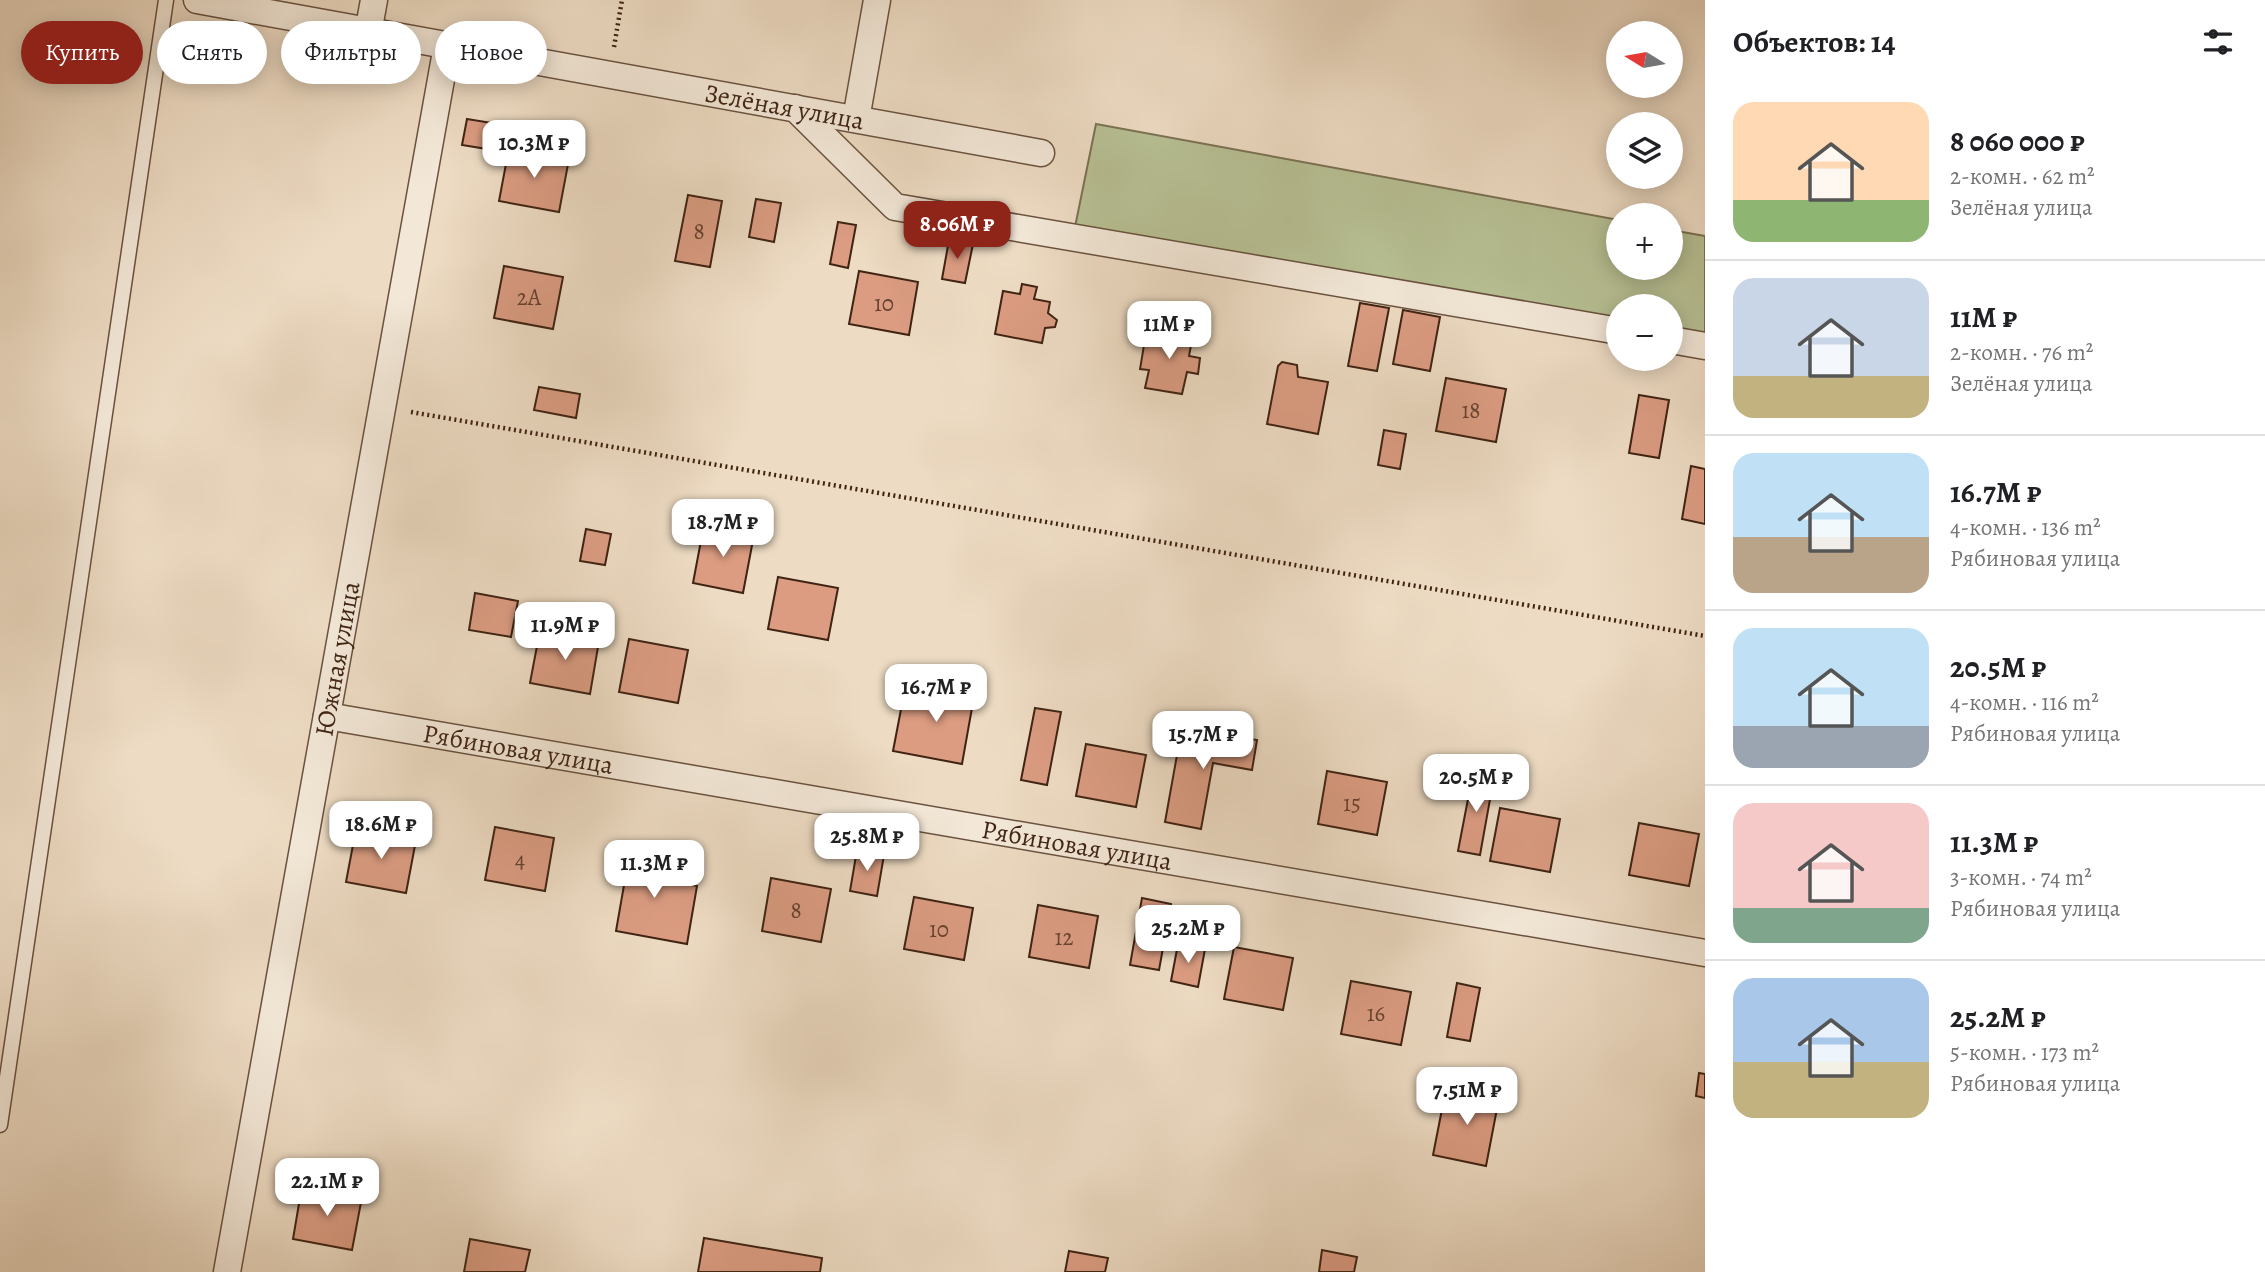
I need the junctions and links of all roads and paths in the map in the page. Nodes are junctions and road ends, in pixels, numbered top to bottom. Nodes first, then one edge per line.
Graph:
1 (166, 0) edge
2 (197, 0) edge
3 (374, 0) edge
4 (622, 0) edge
5 (877, 0) edge
6 (306, 21) edge
7 (370, 21) edge
8 (547, 63) edge
9 (610, 74) junction
10 (440, 84) edge
11 (795, 108) junction
12 (856, 119) junction
13 (1041, 153) dead end
14 (1606, 329) edge
15 (1683, 342) edge
16 (1705, 346) edge
17 (382, 407) junction
18 (1705, 636) edge
19 (327, 716) junction
20 (1705, 953) edge
21 (0, 1125) edge
22 (227, 1272) edge

1 - 21 lane
2 - 6 street, Зелёная улица
3 - 7 street
4 - 9 path
5 - 12 street
8 - 9 street, Зелёная улица
9 - 11 street, Зелёная улица
10 - 17 street, Южная улица
11 - 12 street, Зелёная улица
11 - 14 street
12 - 13 street, Зелёная улица
15 - 16 street
17 - 18 path
17 - 19 street, Южная улица
19 - 20 street, Рябиновая улица
19 - 22 street, Южная улица

